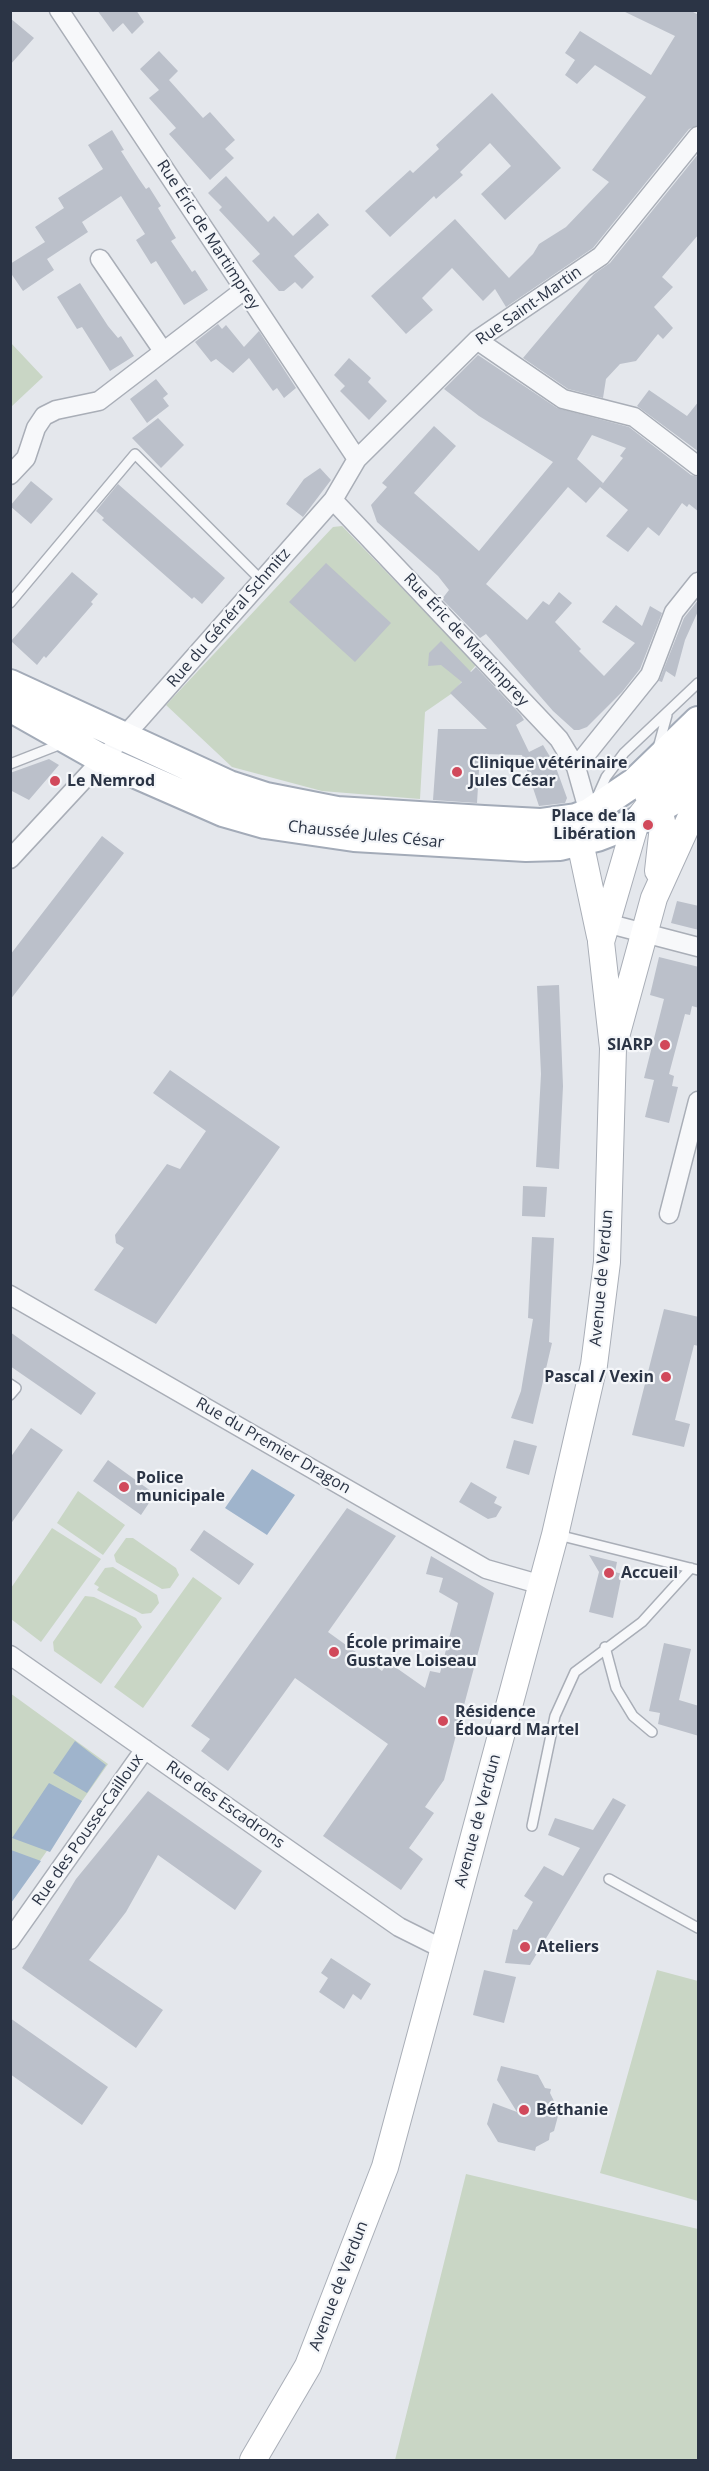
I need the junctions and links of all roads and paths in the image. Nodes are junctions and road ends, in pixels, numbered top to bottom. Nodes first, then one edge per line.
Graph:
1 (59, 10) edge
2 (699, 136) edge
3 (100, 259) dead end
4 (243, 290) junction
5 (477, 340) junction
6 (163, 351) junction
7 (357, 459) junction
8 (699, 466) edge
9 (10, 475) edge
10 (333, 500) junction
11 (262, 581) junction
12 (699, 582) edge
13 (10, 603) edge
14 (699, 683) edge
15 (10, 684) edge
16 (10, 706) edge
17 (668, 713) junction
18 (699, 721) edge
19 (125, 735) junction
20 (64, 737) junction
21 (699, 747) edge
22 (102, 759) junction
23 (10, 764) edge
24 (576, 767) junction
25 (699, 780) edge
26 (647, 795) junction
27 (699, 801) edge
28 (587, 802) junction
29 (337, 811) junction
30 (580, 842) junction
31 (10, 859) edge
32 (654, 898) junction
33 (603, 933) junction
34 (645, 933) junction
35 (699, 947) edge
36 (613, 1048) junction
37 (699, 1101) edge
38 (669, 1214) dead end
39 (10, 1295) edge
40 (10, 1384) edge
41 (10, 1395) edge
42 (555, 1534) junction
43 (695, 1569) edge
44 (542, 1585) junction
45 (605, 1647) junction
46 (10, 1655) edge
47 (652, 1732) dead end
48 (145, 1749) junction
49 (532, 1826) dead end
50 (609, 1879) dead end
51 (699, 1928) edge
52 (10, 1940) edge
53 (443, 1949) junction
54 (253, 2460) edge

1 - 4 street, Rue Éric de Martimprey
2 - 5 street, Rue Saint-Martin
3 - 6 street
4 - 6 street
4 - 7 street, Rue Éric de Martimprey
5 - 7 street, Rue Saint-Martin
5 - 8 street
6 - 9 street
7 - 10 street, Rue Saint-Martin
10 - 11 street, Rue du Général Schmitz
10 - 24 street, Rue Éric de Martimprey
11 - 13 lane
11 - 19 street, Rue du Général Schmitz
12 - 24 street
14 - 17 lane
15 - 19 main road, Chaussée Jules César
16 - 19 street
16 - 20 main road, Chaussée Jules César
17 - 26 lane
17 - 28 lane
18 - 26 main road
19 - 22 street, Rue du Général Schmitz
19 - 29 main road, Chaussée Jules César
20 - 22 main road, Chaussée Jules César
20 - 23 lane
21 - 26 main road
22 - 29 street
22 - 30 main road, Chaussée Jules César
22 - 31 street, Rue du Général Schmitz
24 - 28 street, Rue Éric de Martimprey
25 - 26 main road
26 - 28 main road, Chaussée Jules César
26 - 30 main road, Chaussée Jules César
26 - 32 main road
26 - 33 main road, Avenue de Verdun
27 - 32 main road, Avenue de Verdun
28 - 29 main road, Chaussée Jules César
28 - 30 main road
30 - 33 main road
32 - 34 main road, Avenue de Verdun
33 - 34 street
33 - 36 main road, Avenue de Verdun
34 - 35 street
34 - 36 main road, Avenue de Verdun
36 - 42 main road, Avenue de Verdun
37 - 38 street
39 - 44 street, Rue du Premier Dragon
40 - 41 lane
42 - 43 lane
42 - 44 main road, Avenue de Verdun
43 - 45 lane
44 - 53 main road, Avenue de Verdun
45 - 47 lane
45 - 49 lane
46 - 48 street, Rue des Escadrons
48 - 52 street, Rue des Pousse-Cailloux
48 - 53 street, Rue des Escadrons
50 - 51 lane
53 - 54 main road, Avenue de Verdun

